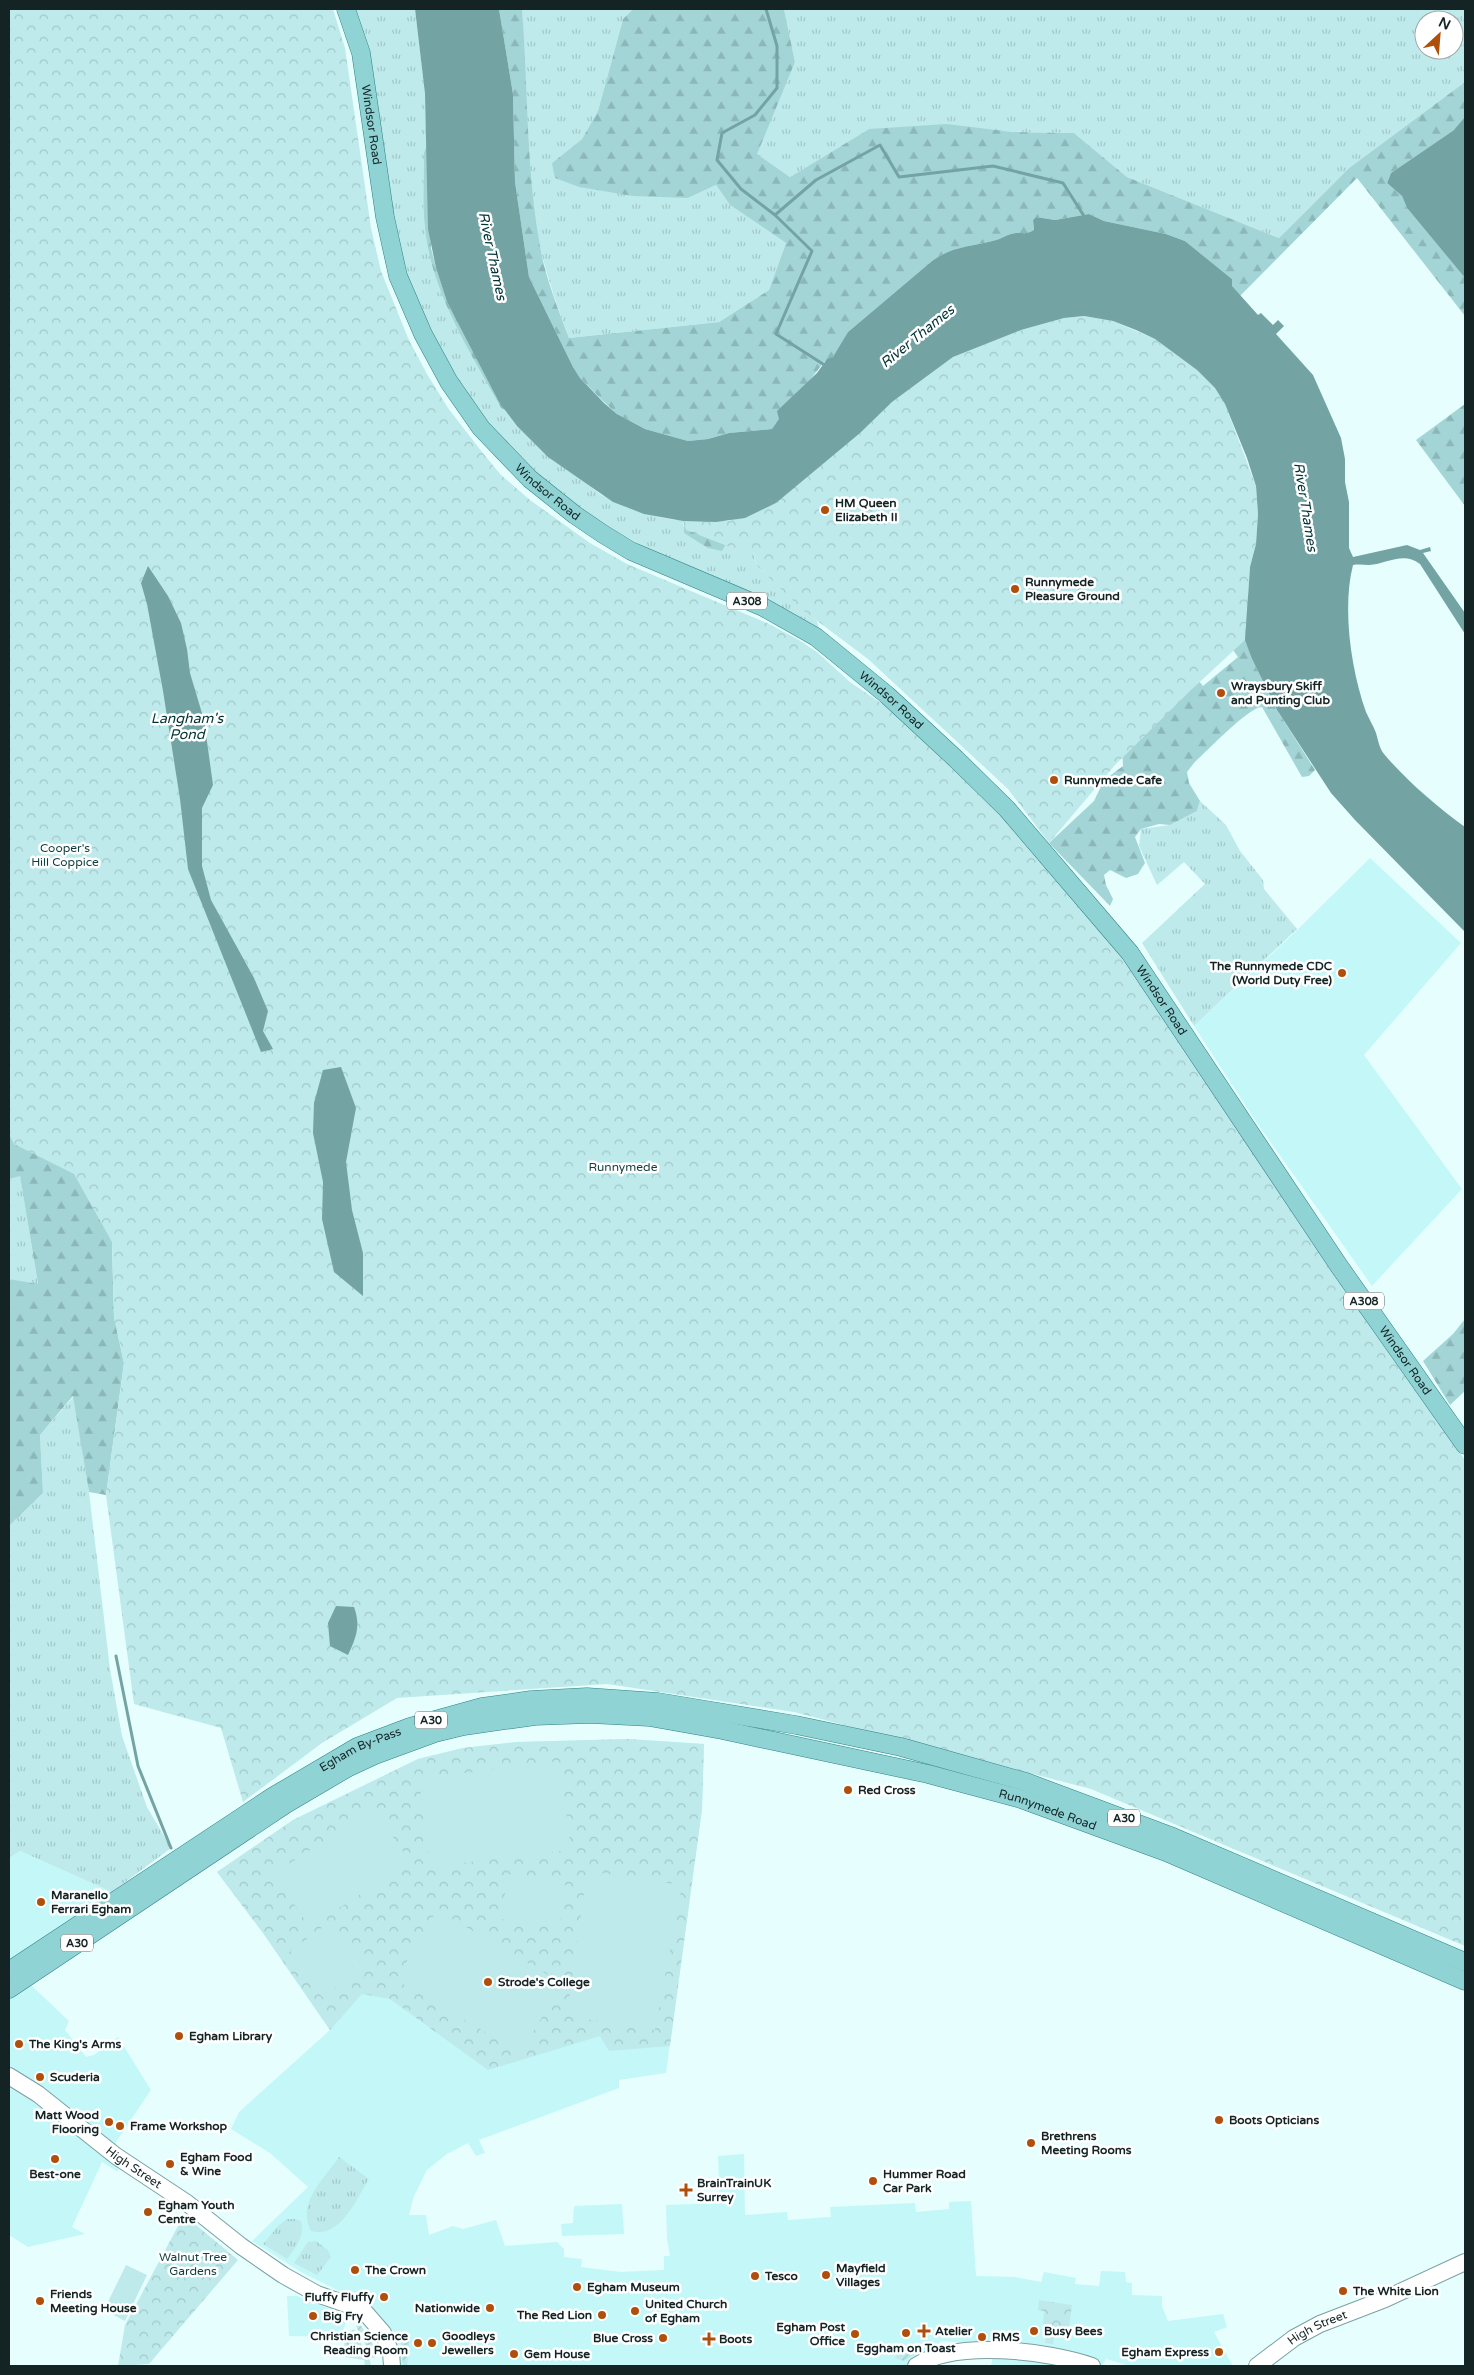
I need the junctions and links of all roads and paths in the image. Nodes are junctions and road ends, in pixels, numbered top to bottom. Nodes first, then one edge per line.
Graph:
1 (346, 9) edge
2 (1465, 1445) edge
3 (766, 1720) joint
4 (754, 1737) joint
5 (1465, 1962) edge
6 (9, 1970) edge
7 (1465, 1981) edge
8 (9, 1989) edge
9 (9, 2076) edge
10 (1465, 2262) edge
11 (375, 2328) junction
12 (381, 2366) edge
13 (392, 2366) edge
14 (916, 2366) edge
15 (1092, 2366) edge
16 (1257, 2366) edge

1 - 2 main road, Windsor Road / A308
3 - 5 main road, Runnymede Road / A30
3 - 6 main road, Egham By-Pass / A30
4 - 7 main road, Runnymede Road / A30
4 - 8 main road, Egham By-Pass / A30
9 - 11 main road, High Street
10 - 16 main road, High Street
11 - 12 main road
11 - 13 main road
14 - 15 main road

